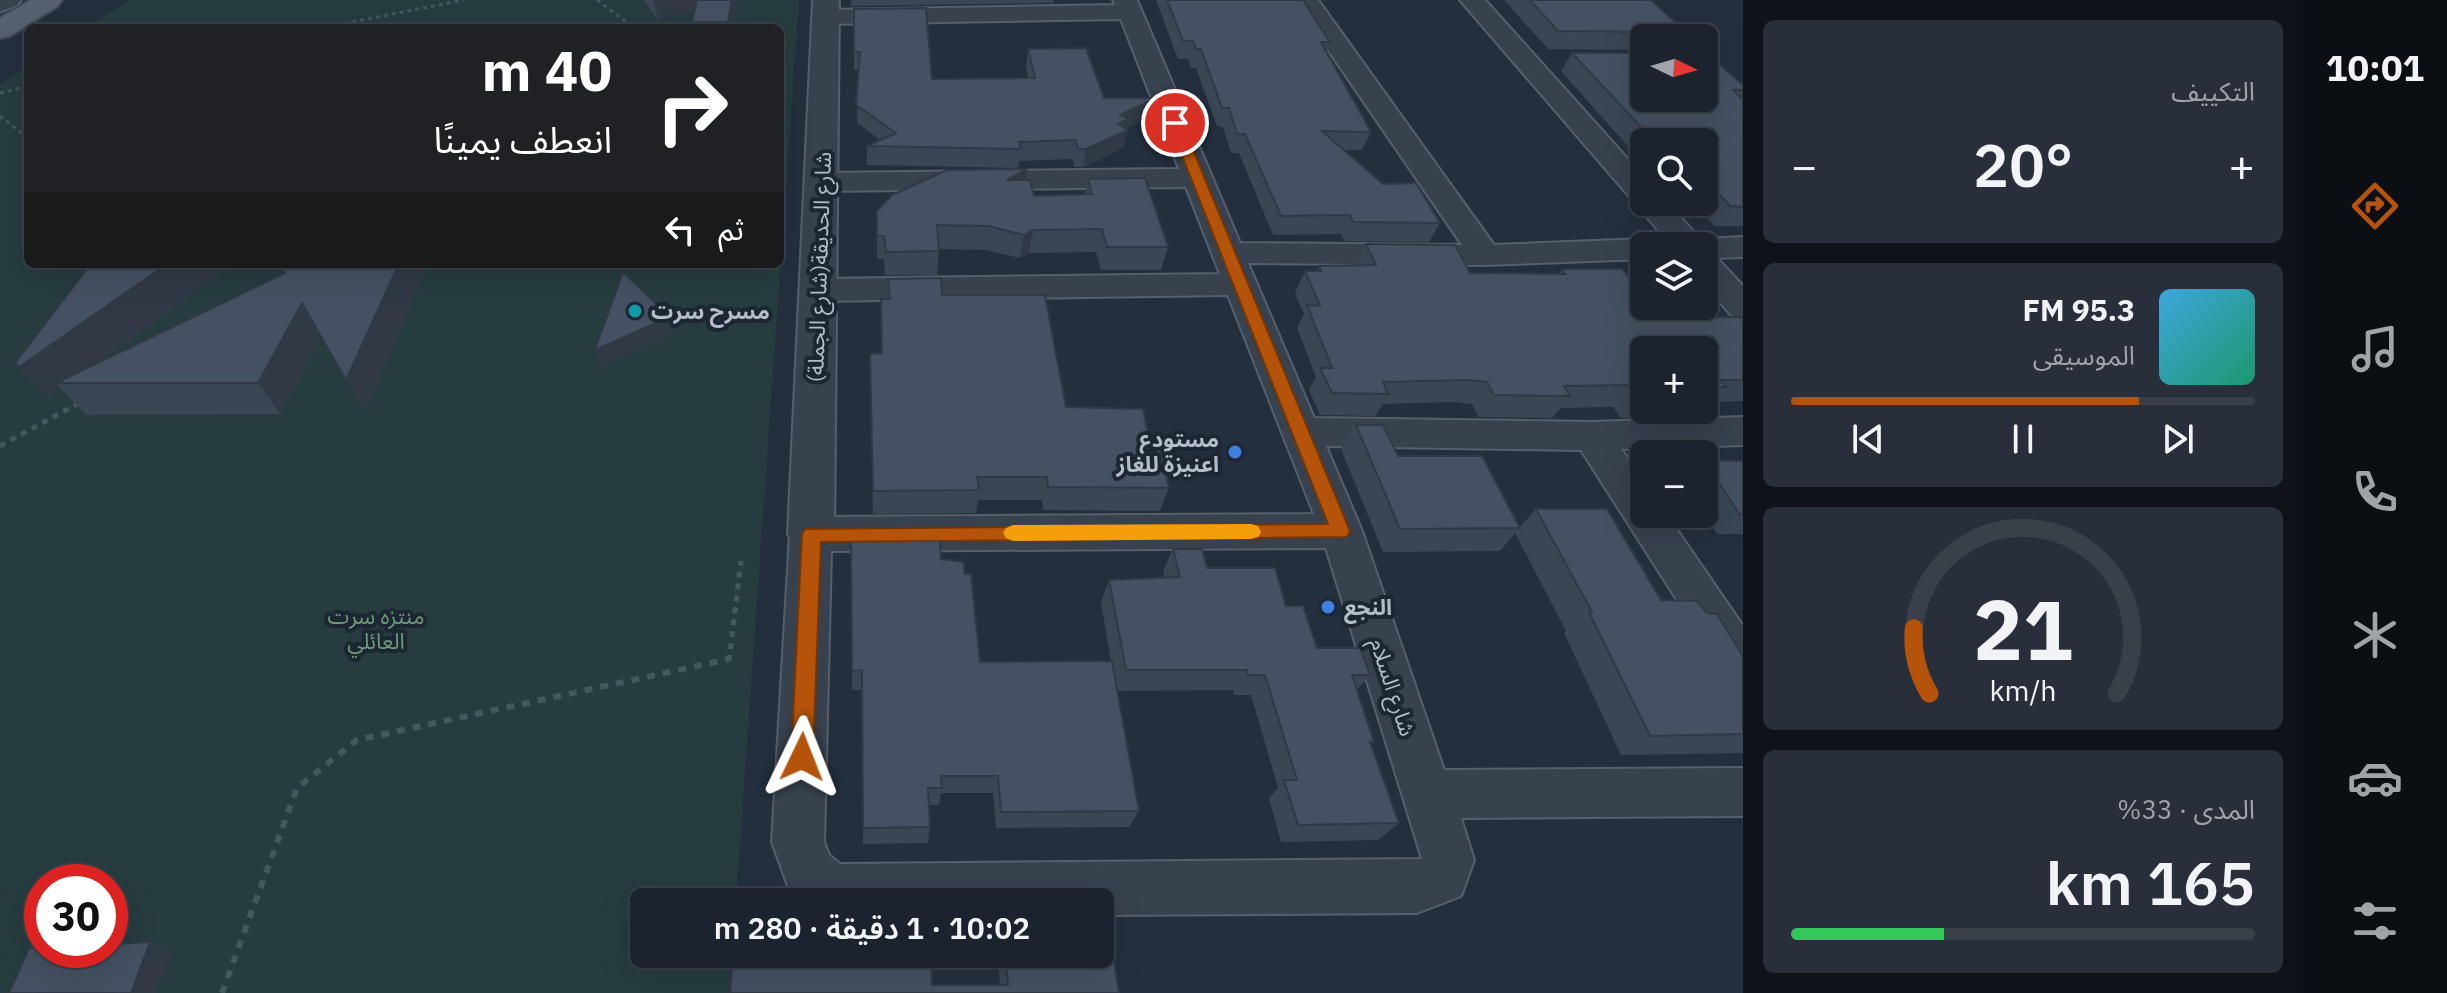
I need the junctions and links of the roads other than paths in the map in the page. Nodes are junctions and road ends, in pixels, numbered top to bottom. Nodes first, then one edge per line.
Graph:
1 (9, 0) edge
2 (1306, 0) edge
3 (1472, 0) edge
4 (60, 4) edge
5 (0, 5) edge
6 (1128, 6) edge
7 (826, 8) edge
8 (41, 24) edge
9 (0, 30) edge
10 (24, 36) edge
11 (0, 51) edge
12 (1526, 60) junction
13 (1556, 60) dead end
14 (1198, 178) junction
15 (1630, 179) edge
16 (821, 182) junction
17 (1662, 216) edge
18 (1677, 232) edge
19 (1743, 247) edge
20 (1718, 248) edge
21 (1630, 250) edge
22 (1485, 255) junction
23 (1234, 268) junction
24 (1718, 279) edge
25 (818, 290) junction
26 (1743, 307) edge
27 (1743, 431) edge
28 (1301, 432) junction
29 (1592, 436) junction
30 (1341, 531) junction
31 (811, 534) junction
32 (1743, 664) edge
33 (1743, 792) edge
34 (1428, 794) junction

1 - 5 street
2 - 22 street
3 - 12 street
4 - 8 main road
4 - 9 main road
6 - 7 street
6 - 14 street, شارع السلام
7 - 16 street, شارع الحديقة(شارع الجملة)
10 - 11 main road
12 - 13 street
12 - 15 street
14 - 16 street
14 - 23 street, شارع السلام
16 - 25 street, شارع الحديقة(شارع الجملة)
17 - 18 street
19 - 20 street
21 - 22 street
22 - 23 street
23 - 25 street
23 - 28 street, شارع السلام
24 - 26 street
25 - 31 street, شارع الحديقة(شارع الجملة)
27 - 29 street
28 - 29 street
28 - 30 street, شارع السلام
29 - 32 street
30 - 31 street
30 - 34 street, شارع السلام
31 - 34 street, شارع السلام
33 - 34 street

